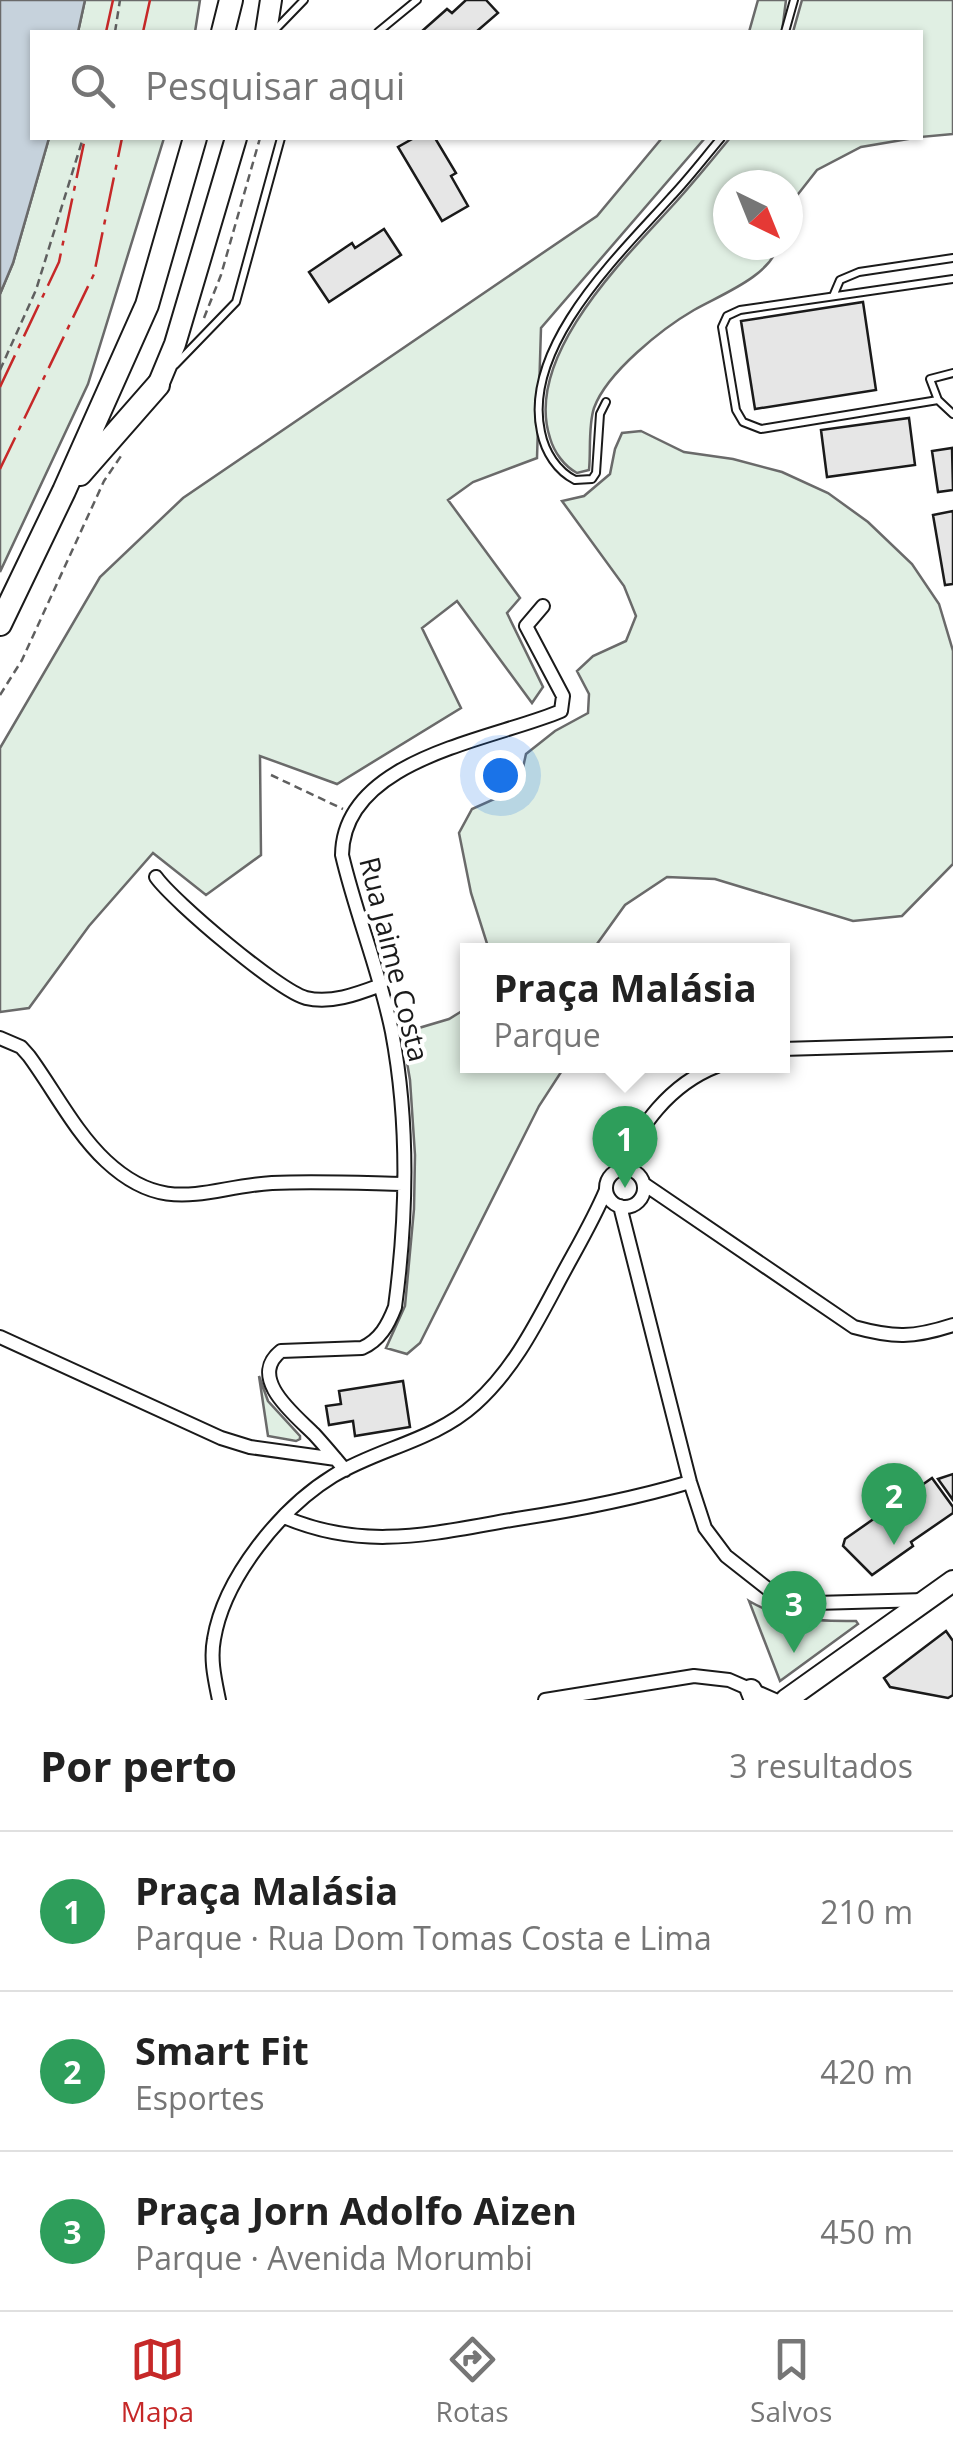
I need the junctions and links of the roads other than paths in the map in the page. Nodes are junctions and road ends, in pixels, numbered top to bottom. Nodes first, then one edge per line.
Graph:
1 (231, 0) edge
2 (271, 0) edge
3 (304, 0) edge
4 (417, 0) edge
5 (794, 0) edge
6 (223, 30) edge
7 (269, 30) edge
8 (271, 30) edge
9 (380, 30) edge
10 (786, 30) edge
11 (194, 140) edge
12 (235, 140) edge
13 (279, 140) edge
14 (719, 140) edge
15 (953, 258) edge
16 (953, 279) edge
17 (834, 294) junction
18 (953, 374) edge
19 (158, 386) junction
20 (938, 400) junction
21 (606, 402) dead end
22 (953, 414) edge
23 (64, 491) junction
24 (543, 606) dead end
25 (0, 624) edge
26 (156, 877) dead end
27 (381, 985) junction
28 (0, 1038) edge
29 (953, 1044) edge
30 (790, 1049) edge
31 (700, 1073) edge
32 (632, 1142) junction
33 (617, 1171) junction
34 (634, 1171) junction
35 (403, 1184) junction
36 (643, 1190) junction
37 (617, 1201) junction
38 (953, 1324) edge
39 (0, 1337) edge
40 (340, 1464) junction
41 (690, 1482) junction
42 (284, 1517) junction
43 (953, 1581) edge
44 (928, 1600) junction
45 (818, 1677) junction
46 (753, 1695) edge
47 (219, 1700) edge
48 (545, 1700) edge
49 (775, 1700) edge
50 (786, 1700) edge
51 (818, 1700) edge

1 - 6 highway
2 - 7 main road
3 - 8 lane
4 - 9 lane
5 - 10 lane
11 - 23 highway
12 - 19 main road
13 - 19 lane
14 - 21 lane
15 - 17 lane
16 - 17 lane
17 - 20 lane
18 - 20 lane
19 - 23 highway
20 - 22 lane
23 - 25 highway
24 - 27 street, Rua Jaime Costa
26 - 27 street
27 - 35 street, Rua Jaime Costa
28 - 35 street
29 - 30 street
31 - 32 street
32 - 33 street
32 - 34 street
33 - 34 street
33 - 37 street
34 - 36 street
35 - 40 street, Rua Jaime Costa
36 - 37 street
36 - 38 street
37 - 40 street
37 - 41 street
39 - 40 street
40 - 42 street
41 - 42 street
41 - 44 street
42 - 47 street
43 - 44 main road
44 - 45 main road
45 - 50 main road
45 - 51 main road
46 - 48 street
46 - 49 street

